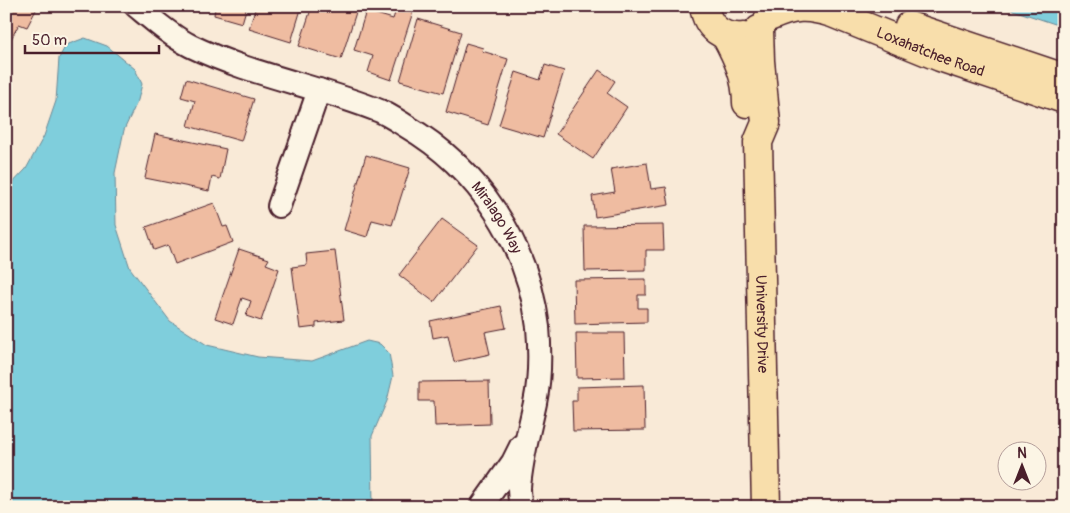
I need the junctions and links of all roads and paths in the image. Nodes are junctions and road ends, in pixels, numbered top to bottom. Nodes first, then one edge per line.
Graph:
1 (136, 6) edge
2 (851, 6) edge
3 (702, 10) edge
4 (766, 18) edge
5 (726, 36) junction
6 (1064, 78) edge
7 (319, 90) junction
8 (1064, 99) edge
9 (758, 142) junction
10 (279, 206) dead end
11 (528, 432) junction
12 (481, 507) edge
13 (521, 507) edge
14 (766, 507) edge

1 - 7 street, Miralago Way
2 - 6 main road, Loxahatchee Road
3 - 5 main road
4 - 5 main road, Loxahatchee Road
4 - 8 main road, Loxahatchee Road
4 - 9 main road, University Drive
5 - 9 main road, University Drive
7 - 10 street
7 - 11 street, Miralago Way
9 - 14 main road, University Drive
11 - 12 street, Miralago Way
11 - 13 street, Miralago Way

